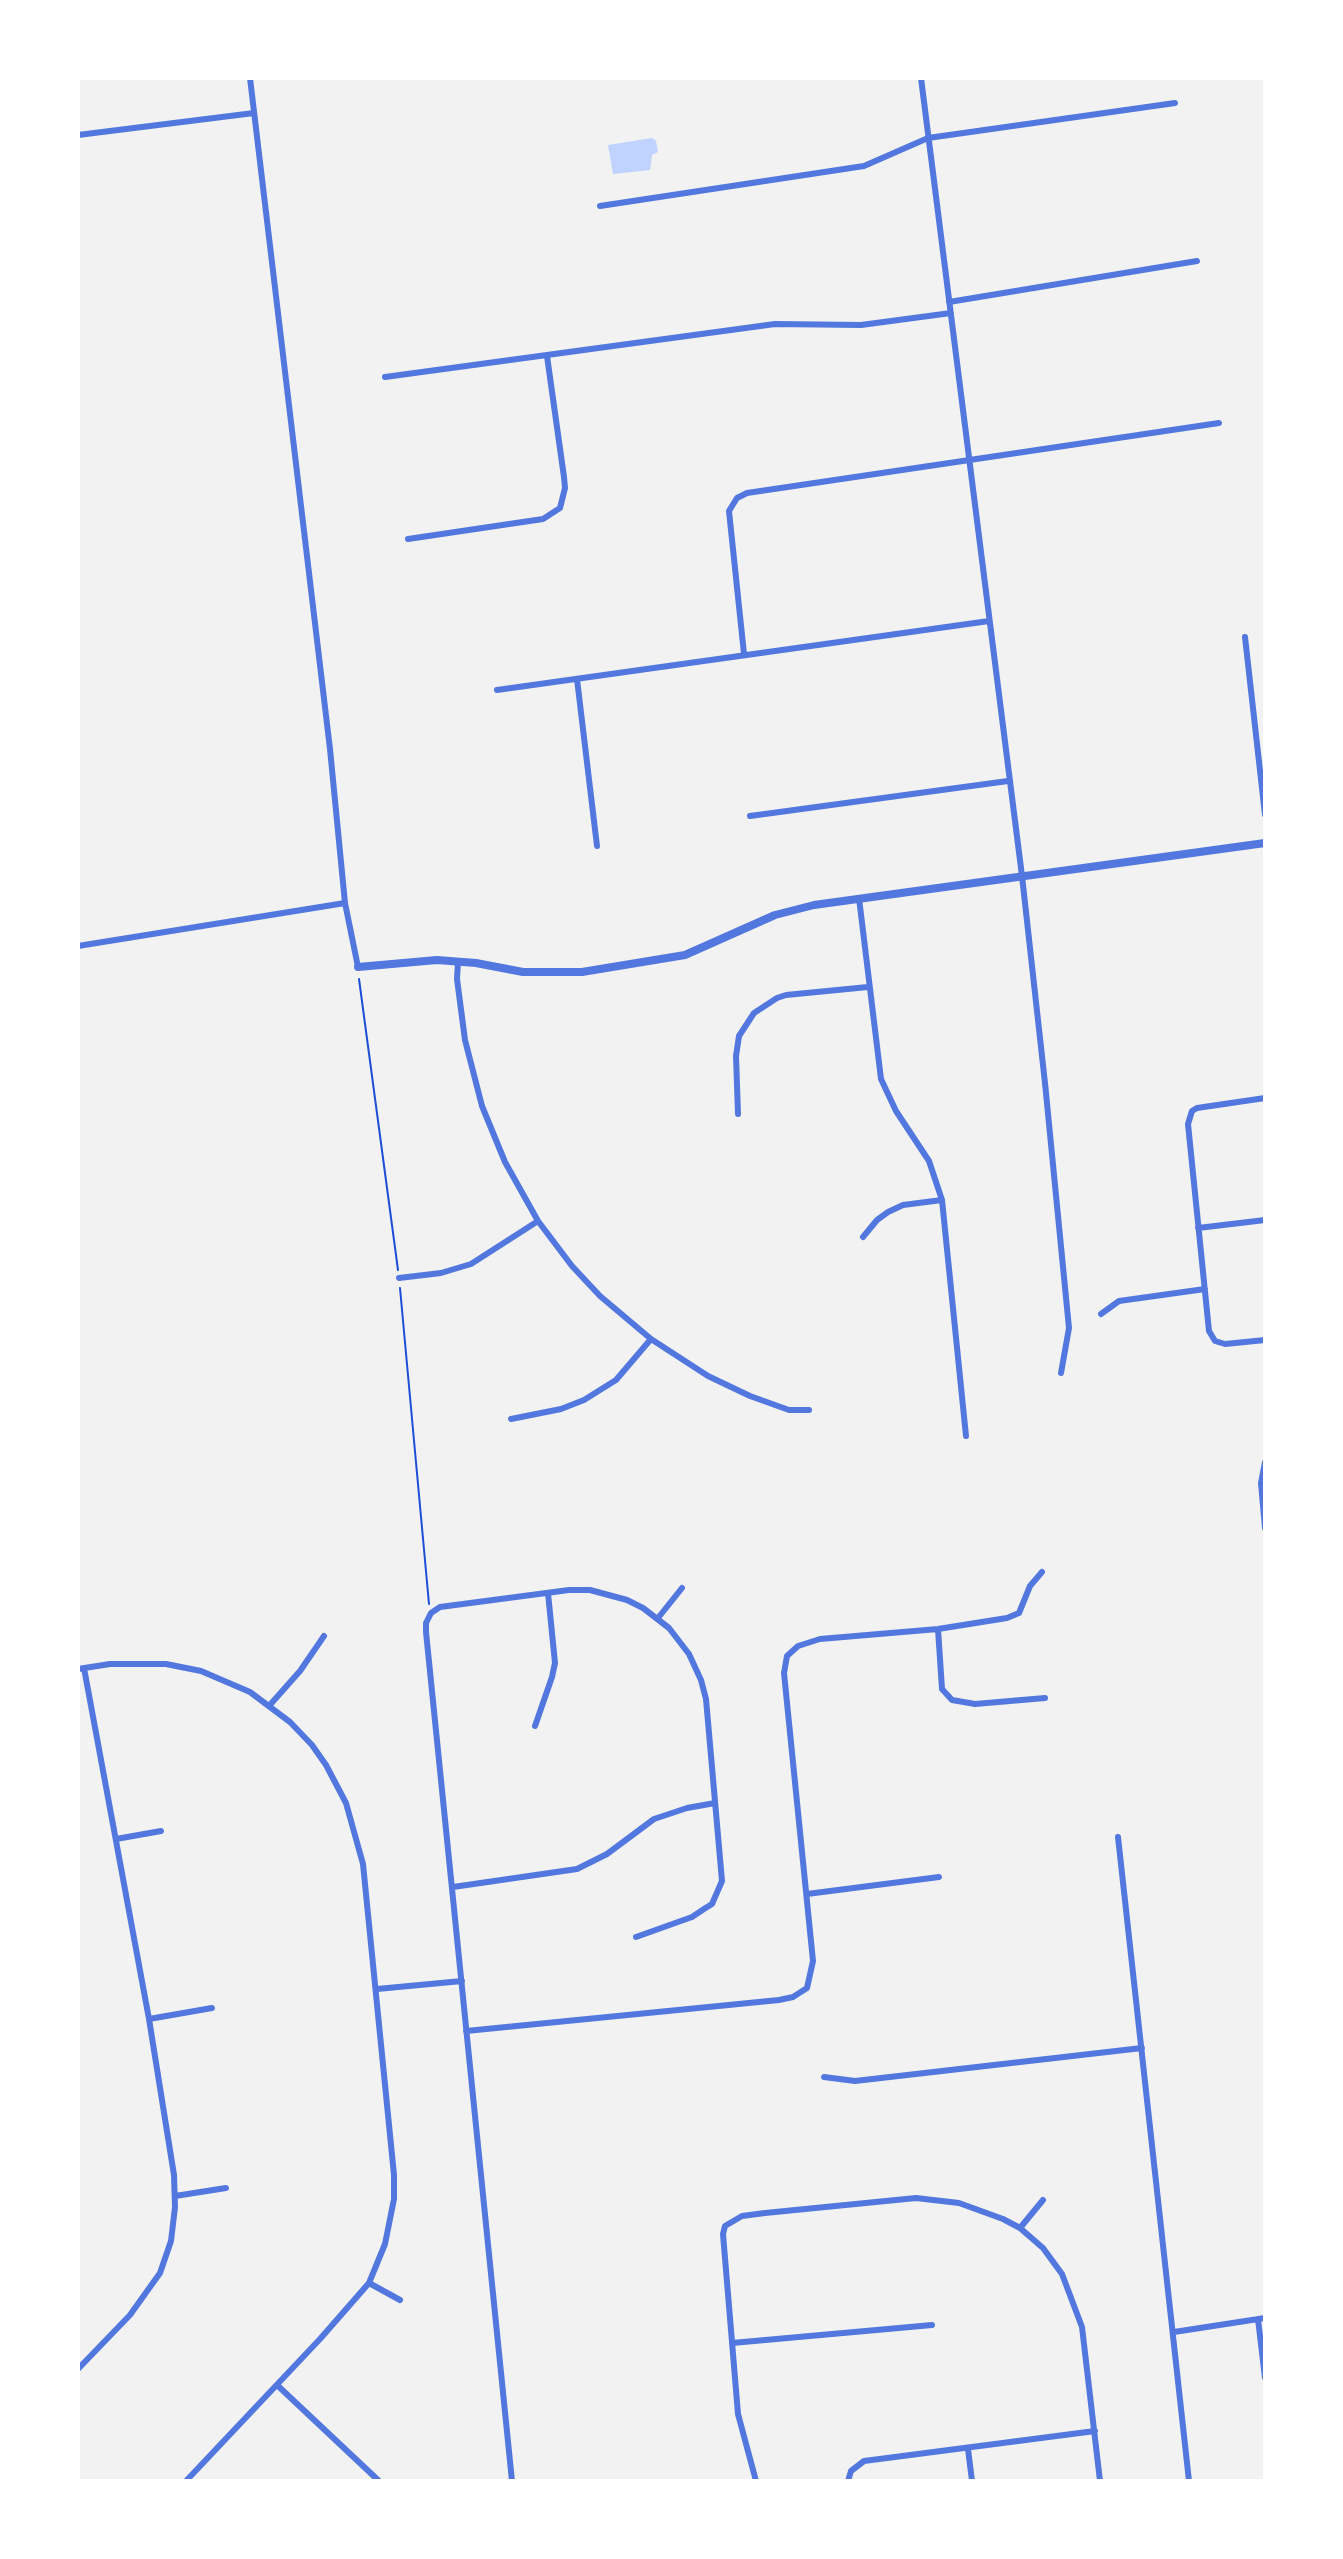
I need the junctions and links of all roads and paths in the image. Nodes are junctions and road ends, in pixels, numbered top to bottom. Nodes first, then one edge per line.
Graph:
1 (250, 78) edge
2 (921, 78) edge
3 (1175, 103) dead end
4 (254, 113) junction
5 (78, 135) edge
6 (928, 138) junction
7 (600, 206) dead end
8 (1197, 261) dead end
9 (949, 302) junction
10 (951, 313) junction
11 (547, 356) junction
12 (385, 377) dead end
13 (1219, 423) dead end
14 (968, 460) junction
15 (408, 539) dead end
16 (989, 621) junction
17 (1245, 637) dead end
18 (744, 654) junction
19 (577, 679) junction
20 (497, 690) dead end
21 (1008, 781) junction
22 (1265, 815) edge
23 (750, 816) dead end
24 (1265, 843) edge
25 (597, 846) dead end
26 (1022, 876) junction
27 (859, 898) junction
28 (345, 903) junction
29 (78, 946) edge
30 (458, 961) junction
31 (358, 967) junction
32 (868, 987) junction
33 (1265, 1098) edge
34 (738, 1114) dead end
35 (942, 1200) junction
36 (1265, 1220) edge
37 (538, 1221) junction
38 (1198, 1228) junction
39 (863, 1237) dead end
40 (399, 1278) junction
41 (1205, 1289) junction
42 (1101, 1314) dead end
43 (651, 1339) junction
44 (1265, 1340) edge
45 (1061, 1373) dead end
46 (809, 1410) dead end
47 (511, 1419) dead end
48 (966, 1436) dead end
49 (1265, 1462) edge
50 (1265, 1528) edge
51 (1042, 1572) dead end
52 (682, 1588) dead end
53 (548, 1593) junction
54 (431, 1613) junction
55 (658, 1618) junction
56 (938, 1629) junction
57 (324, 1636) dead end
58 (81, 1668) edge
59 (1045, 1698) dead end
60 (269, 1706) junction
61 (535, 1726) dead end
62 (715, 1803) junction
63 (161, 1831) dead end
64 (1118, 1837) dead end
65 (116, 1839) junction
66 (939, 1877) dead end
67 (453, 1887) junction
68 (807, 1894) junction
69 (636, 1937) dead end
70 (462, 1981) junction
71 (377, 1989) junction
72 (212, 2008) dead end
73 (149, 2019) junction
74 (466, 2031) junction
75 (1142, 2048) junction
76 (824, 2077) dead end
77 (226, 2188) dead end
78 (175, 2196) junction
79 (1043, 2200) dead end
80 (1020, 2228) junction
81 (369, 2283) junction
82 (400, 2300) dead end
83 (1262, 2319) edge
84 (932, 2325) dead end
85 (1174, 2332) junction
86 (732, 2343) junction
87 (78, 2369) edge
88 (1265, 2378) edge
89 (277, 2385) junction
90 (1095, 2431) junction
91 (968, 2449) junction
92 (186, 2481) edge
93 (379, 2481) edge
94 (512, 2481) edge
95 (756, 2481) edge
96 (848, 2481) edge
97 (972, 2481) edge
98 (1100, 2481) edge
99 (1189, 2481) edge

1 - 4 street
2 - 6 street
3 - 6 street
4 - 5 street
4 - 28 street
6 - 7 street
6 - 9 street
8 - 9 street
9 - 10 street
10 - 11 street
10 - 14 street
11 - 12 street
11 - 15 street
13 - 14 street
14 - 16 street
14 - 18 street
16 - 18 street
16 - 21 street
17 - 22 street
18 - 19 street
19 - 20 street
19 - 25 street
21 - 23 street
21 - 26 street
24 - 26 street
26 - 27 street
26 - 45 street
27 - 30 street
27 - 32 street
28 - 29 street
28 - 31 street
30 - 31 street
30 - 37 street
31 - 40 path
32 - 34 street
32 - 35 street
33 - 38 street
35 - 39 street
35 - 48 street
36 - 38 street
37 - 40 street
37 - 43 street
38 - 41 street
40 - 54 path
41 - 42 street
41 - 44 street
43 - 46 street
43 - 47 street
49 - 50 street
51 - 56 street
52 - 55 street
53 - 54 street
53 - 55 street
53 - 61 street
54 - 67 street
55 - 62 street
56 - 59 street
56 - 68 street
57 - 60 street
58 - 60 street
58 - 65 street
60 - 71 street
62 - 67 street
62 - 69 street
63 - 65 street
64 - 75 street
65 - 73 street
66 - 68 street
67 - 70 street
68 - 74 street
70 - 71 street
70 - 74 street
71 - 81 street
72 - 73 street
73 - 78 street
74 - 94 street
75 - 76 street
75 - 85 street
77 - 78 street
78 - 87 street
79 - 80 street
80 - 86 street
80 - 90 street
81 - 82 street
81 - 89 street
83 - 85 street
83 - 88 street
84 - 86 street
85 - 99 street
86 - 95 street
89 - 92 street
89 - 93 street
90 - 91 street
90 - 98 street
91 - 96 street
91 - 97 street

